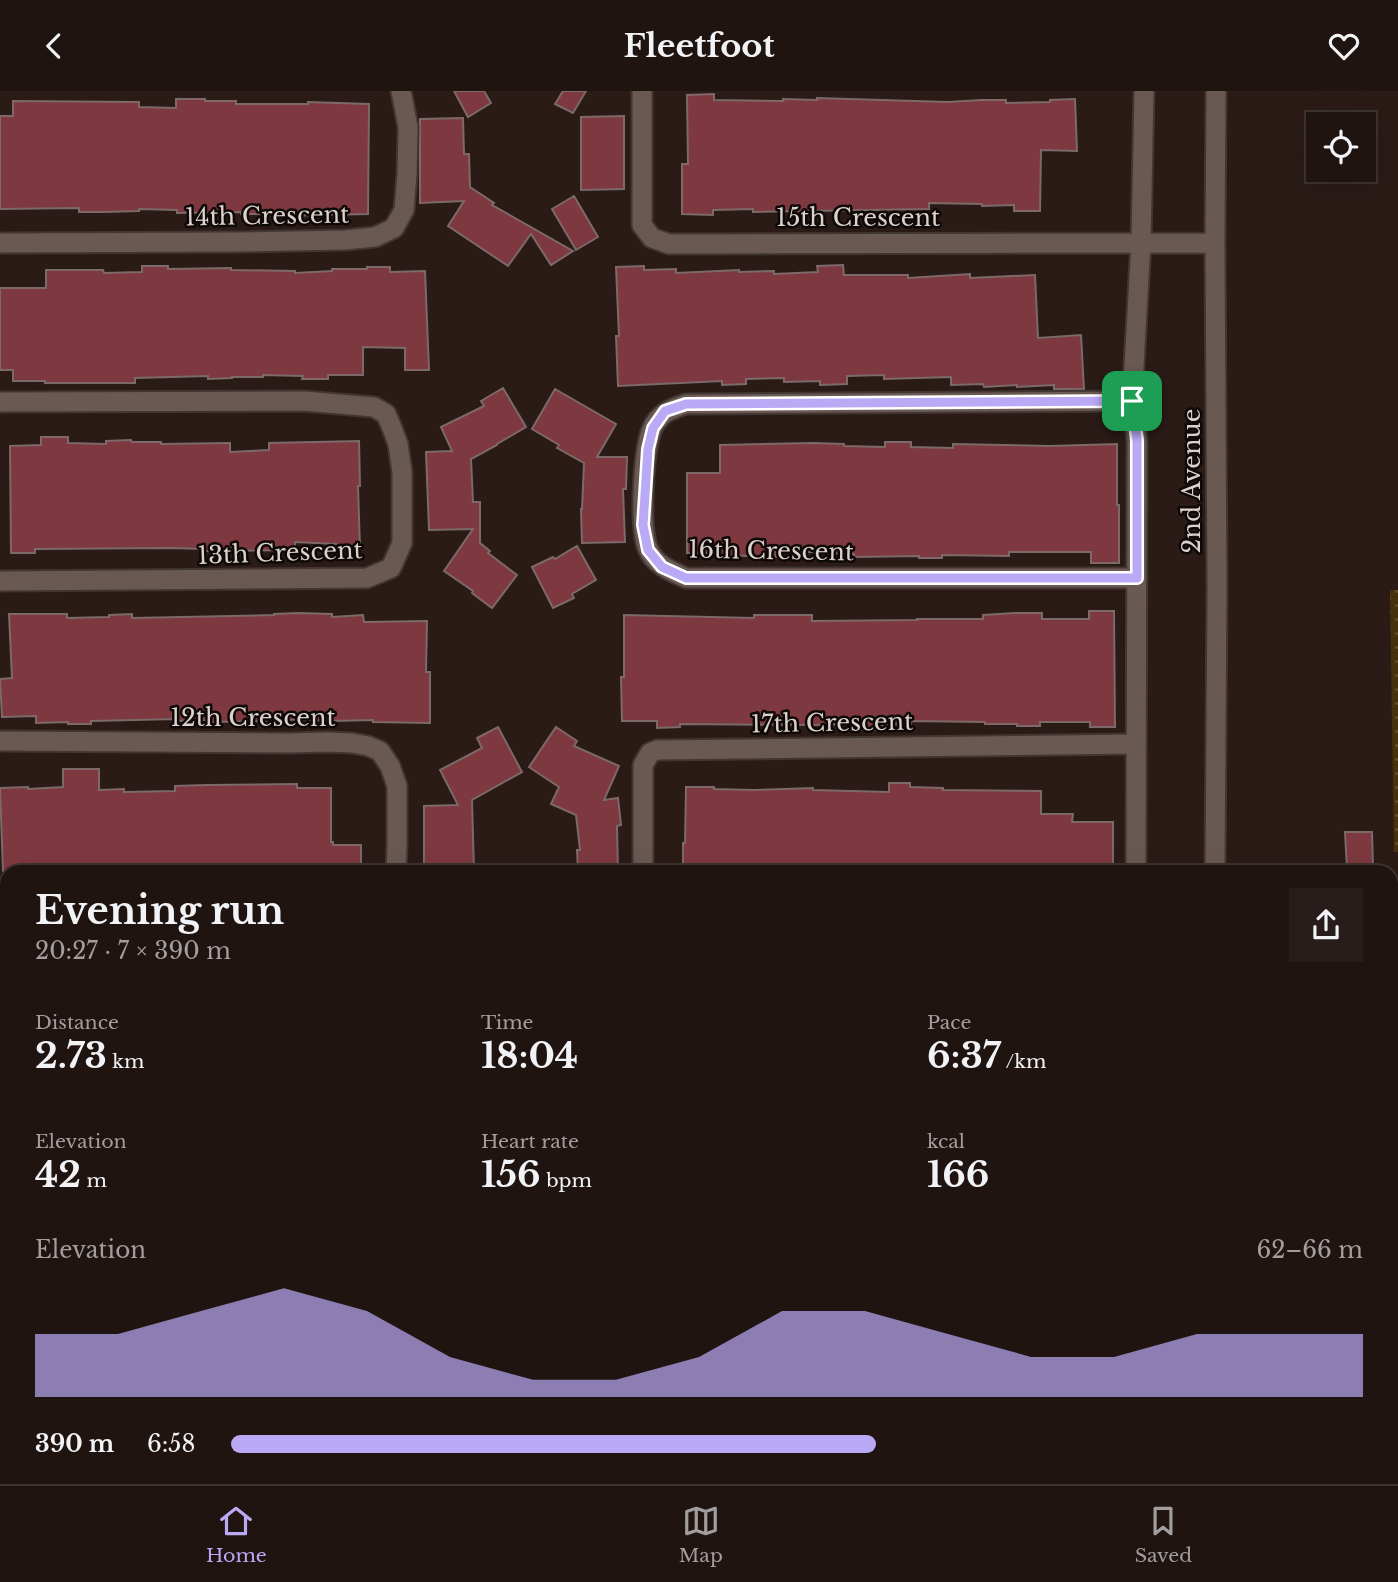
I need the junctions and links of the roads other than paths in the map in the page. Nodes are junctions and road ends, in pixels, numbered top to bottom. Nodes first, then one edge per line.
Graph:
1 (401, 91) edge
2 (642, 91) edge
3 (1144, 91) edge
4 (1216, 91) edge
5 (1141, 242) junction
6 (0, 243) edge
7 (1215, 243) junction
8 (1132, 401) junction
9 (0, 402) edge
10 (1137, 578) junction
11 (0, 581) edge
12 (0, 741) edge
13 (1136, 744) junction
14 (396, 865) edge
15 (643, 865) edge
16 (1136, 865) edge
17 (1215, 865) edge

1 - 6 street, 14th Crescent
2 - 5 street, 15th Crescent
3 - 5 street
4 - 7 street, 2nd Avenue
5 - 7 street, 15th Crescent
5 - 8 street
7 - 17 street, 2nd Avenue
8 - 10 street
8 - 10 street, 16th Crescent
9 - 11 street, 13th Crescent
10 - 13 street
12 - 14 street, 12th Crescent
13 - 15 street, 17th Crescent
13 - 16 street

